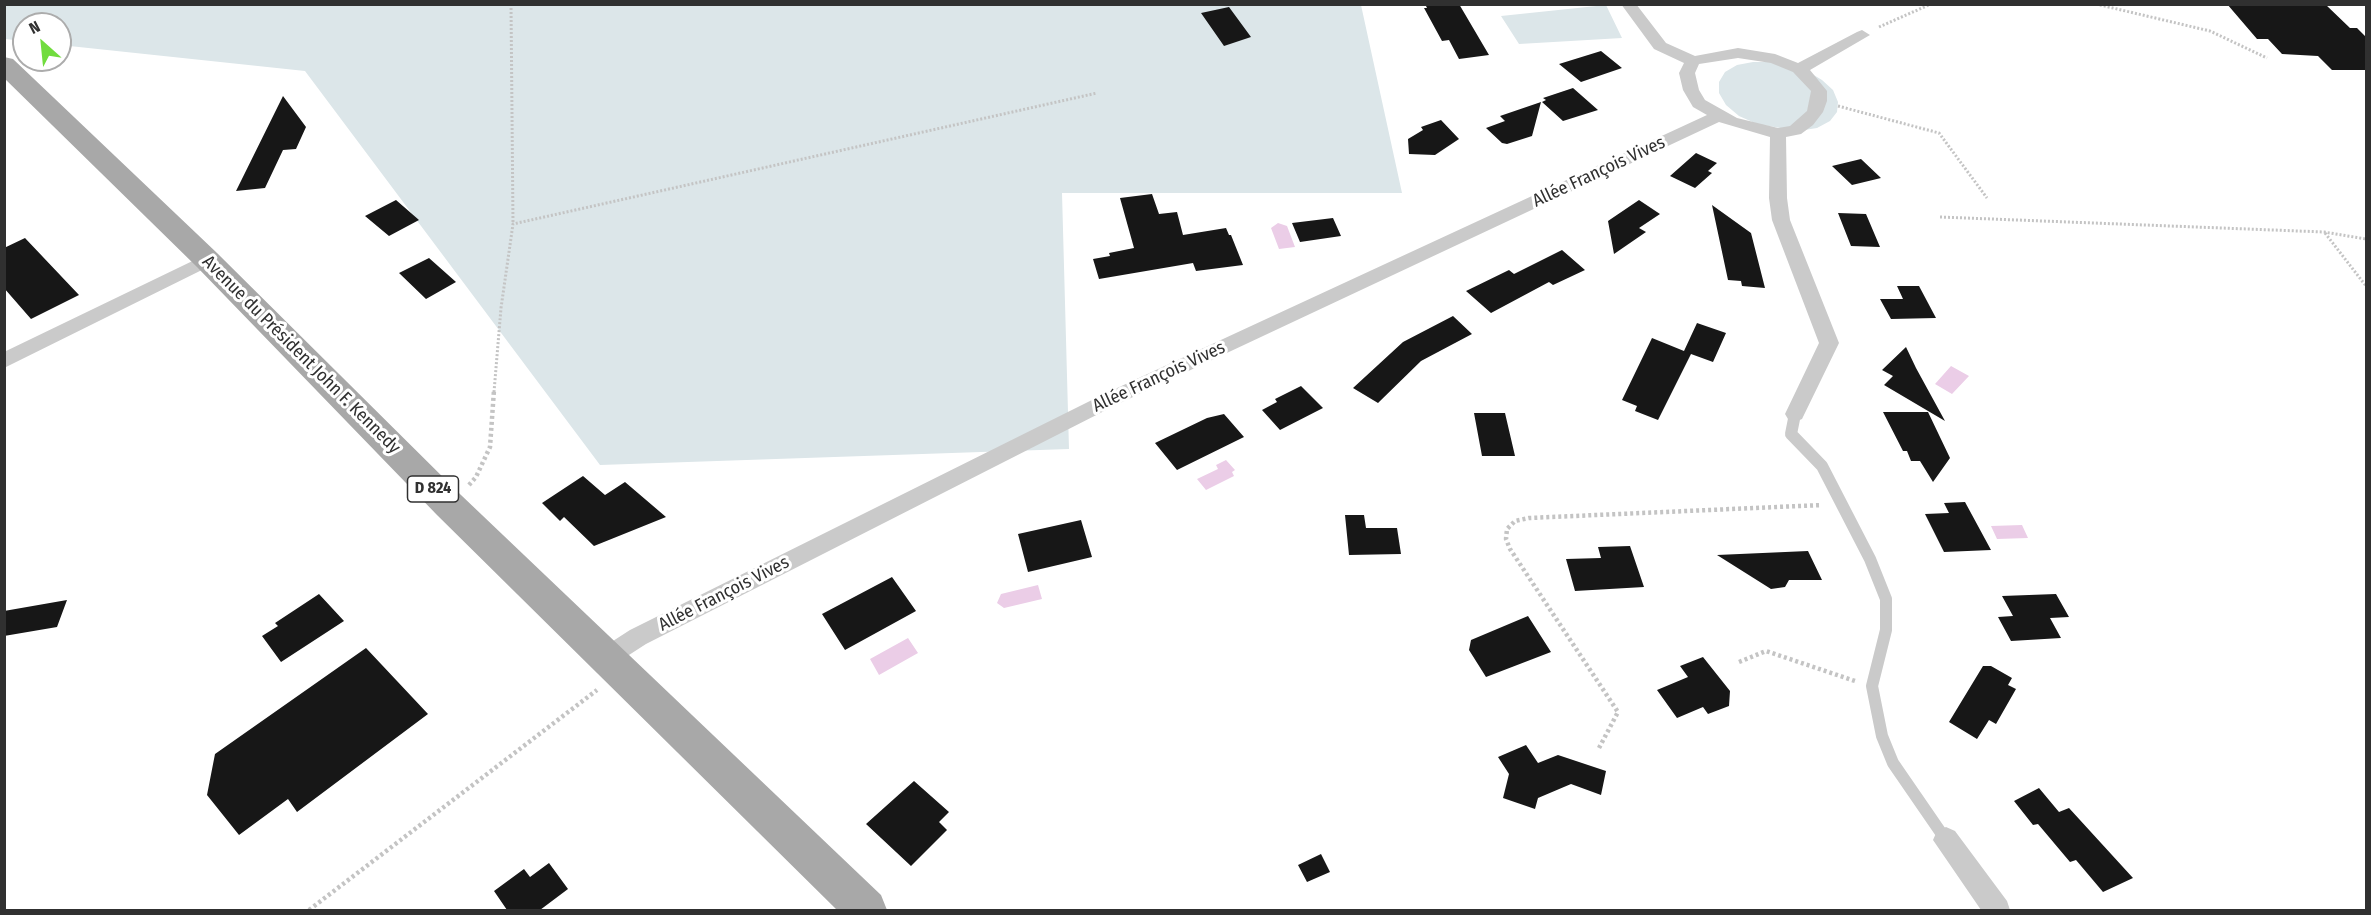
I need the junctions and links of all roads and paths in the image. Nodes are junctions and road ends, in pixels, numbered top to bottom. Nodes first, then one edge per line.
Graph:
1 (511, 4) edge
2 (1628, 4) edge
3 (1931, 4) edge
4 (2096, 4) edge
5 (1862, 35) joint
6 (2267, 58) dead end
7 (1693, 61) junction
8 (4, 64) edge
9 (1798, 69) junction
10 (1097, 93) dead end
11 (1819, 101) junction
12 (1719, 116) junction
13 (1778, 134) junction
14 (1988, 198) dead end
15 (1940, 217) dead end
16 (513, 224) junction
17 (2324, 232) junction
18 (2367, 239) edge
19 (207, 260) junction
20 (2367, 286) edge
21 (4, 362) edge
22 (1795, 414) joint
23 (449, 505) junction
24 (1841, 505) junction
25 (1739, 662) dead end
26 (615, 664) junction
27 (1872, 686) junction
28 (1599, 748) dead end
29 (1946, 840) joint
30 (309, 910) edge
31 (866, 910) edge
32 (1997, 910) edge

1 - 16 path
2 - 7 street
3 - 5 path
4 - 6 path
5 - 9 street
7 - 9 street
7 - 12 street
8 - 19 main road, Avenue du Président John F. Kennedy / D 824
9 - 11 street
10 - 16 path
11 - 13 street
11 - 14 path
12 - 13 street
12 - 26 street, Allée François Vives
13 - 22 street
15 - 17 path
16 - 23 path
17 - 18 path
17 - 20 path
19 - 21 street
19 - 23 main road, Avenue du Président John F. Kennedy / D 824
22 - 24 lane
23 - 26 main road, Avenue du Président John F. Kennedy / D 824
24 - 27 lane
24 - 28 path
25 - 27 path
26 - 30 path
26 - 31 main road, Avenue du Président John F. Kennedy / D 824
27 - 29 lane
29 - 32 street

